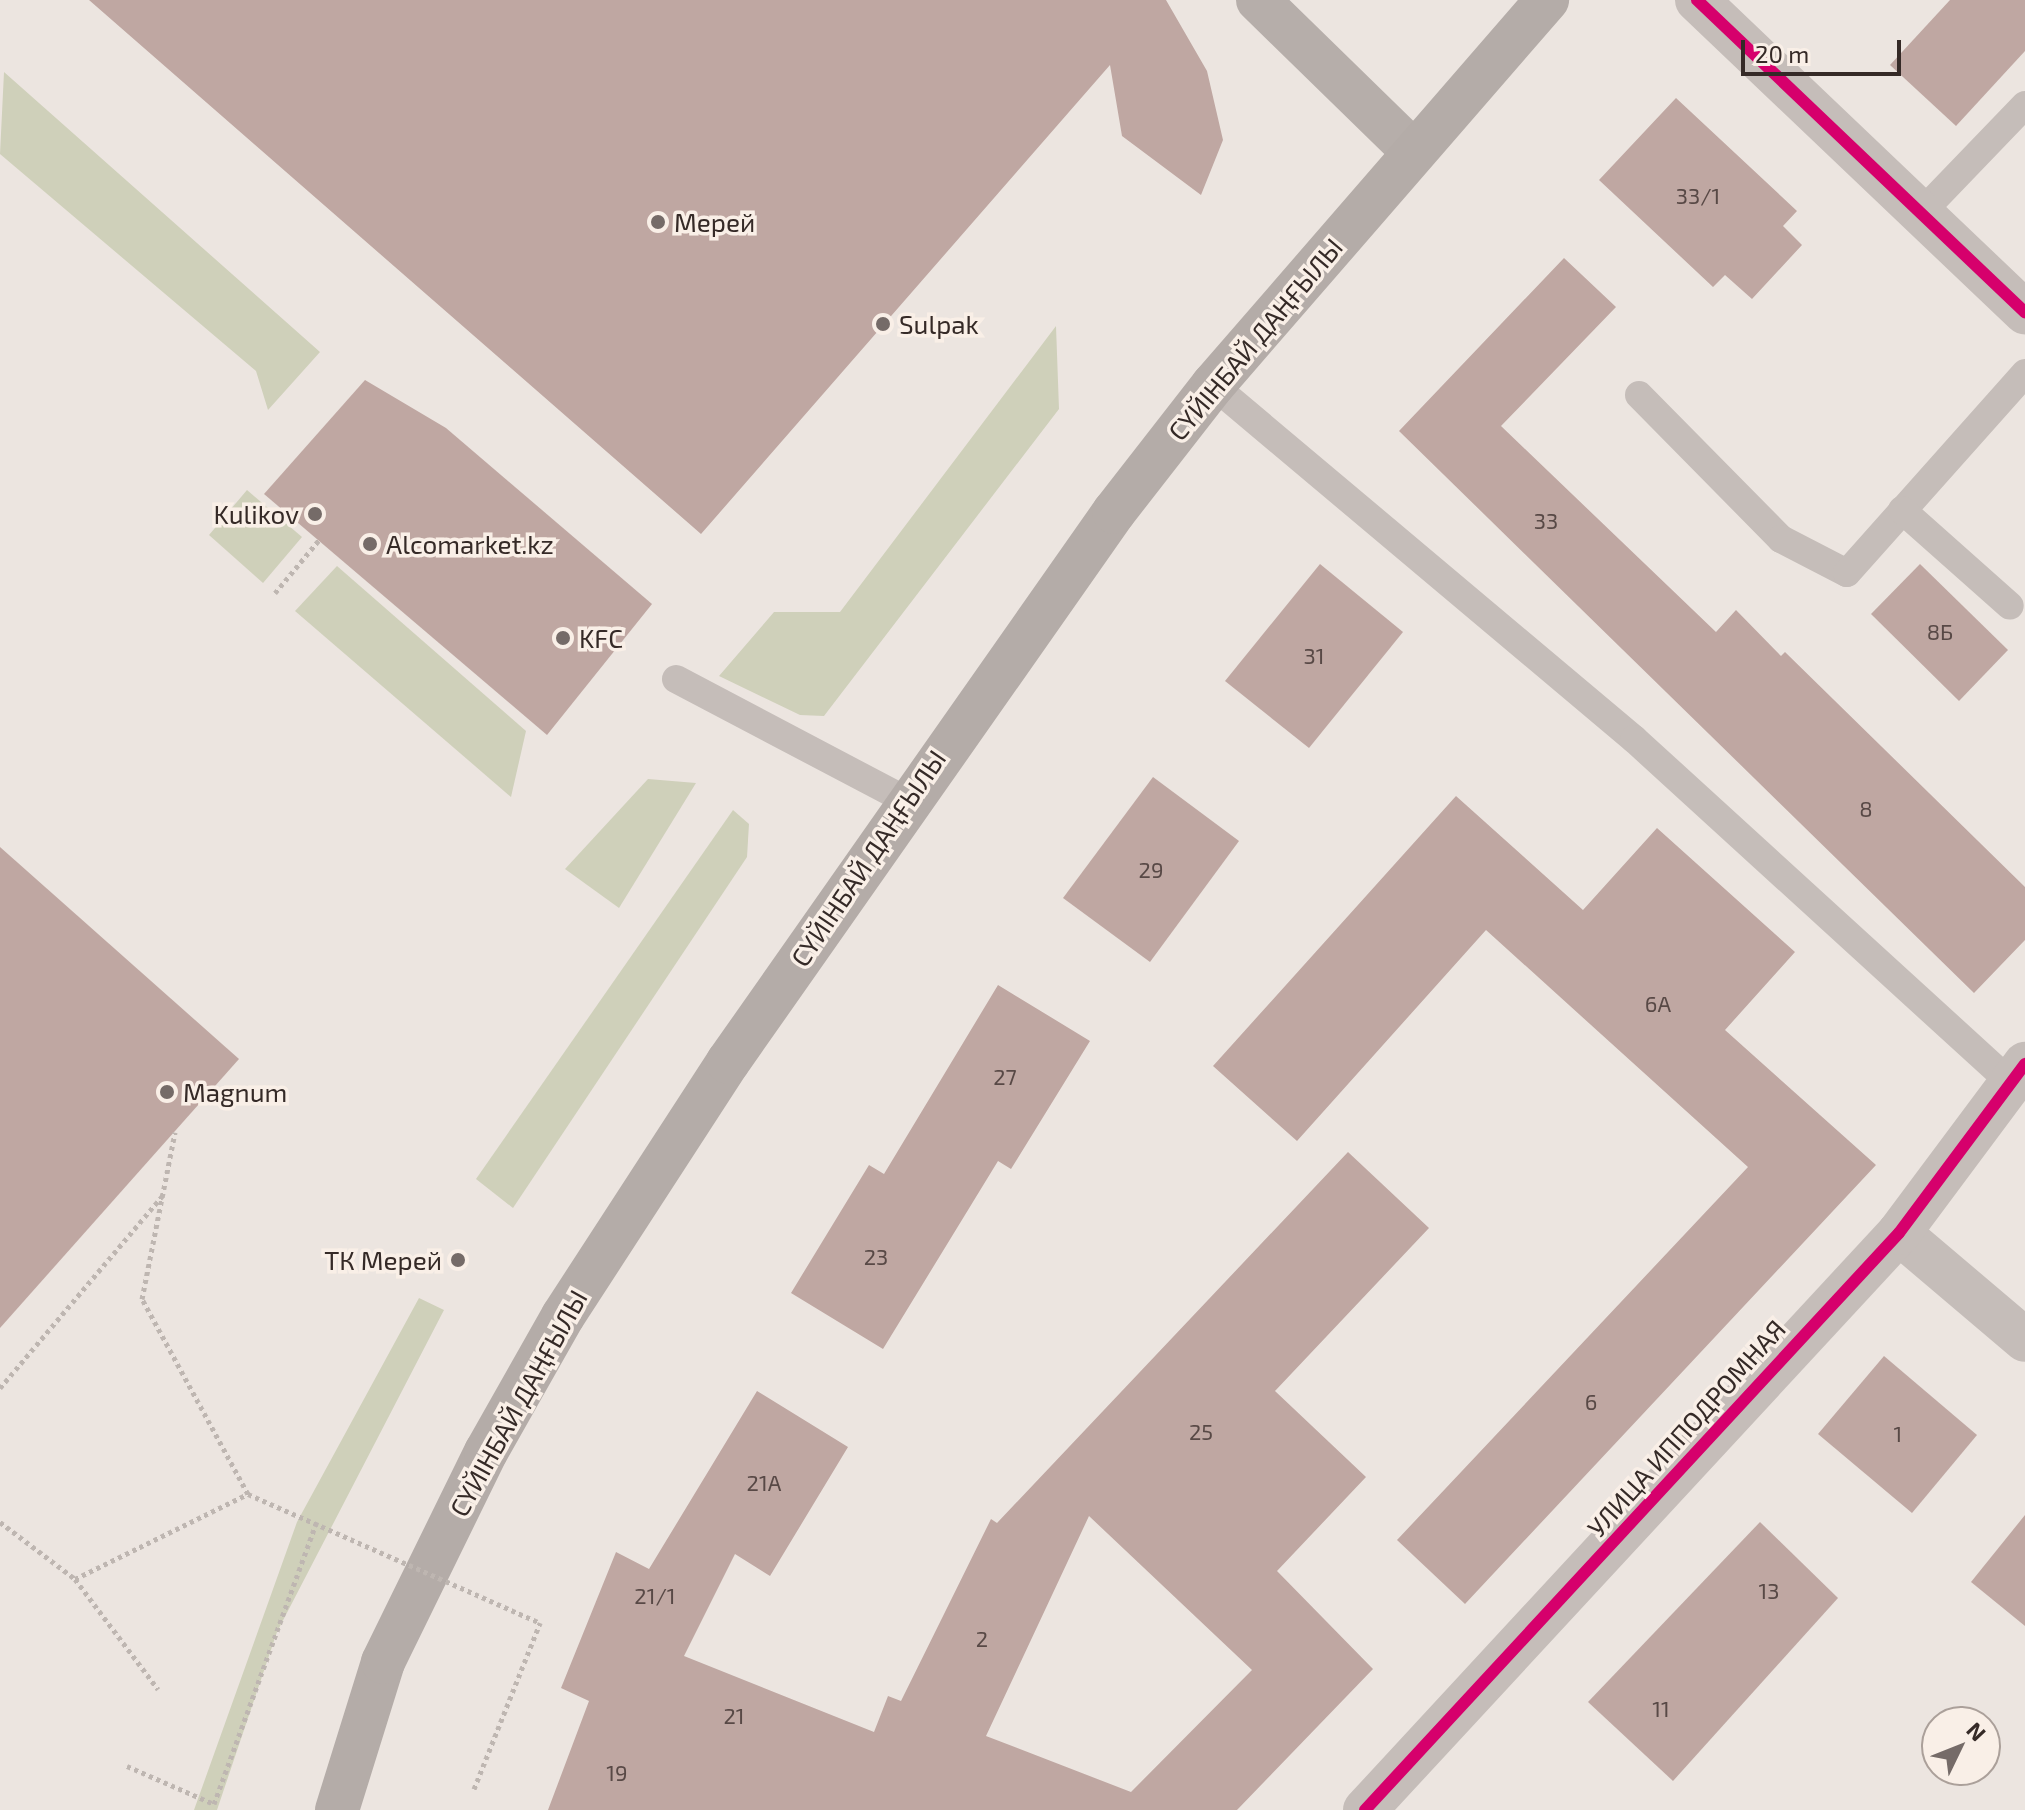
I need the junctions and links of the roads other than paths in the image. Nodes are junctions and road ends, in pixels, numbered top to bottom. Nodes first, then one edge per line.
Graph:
1 (1258, 0) edge
2 (1547, 0) edge
3 (1697, 0) edge
4 (2025, 105) edge
5 (1414, 152) junction
6 (1921, 213) junction
7 (2025, 312) edge
8 (2025, 373) edge
9 (1213, 385) junction
10 (1639, 395) dead end
11 (1902, 510) junction
12 (2010, 606) dead end
13 (676, 679) dead end
14 (907, 801) junction
15 (2018, 1073) edge
16 (1899, 1233) junction
17 (2025, 1340) edge
18 (338, 1810) edge
19 (1365, 1810) edge

1 - 5 main road
2 - 5 main road, СҮЙІНБАЙ ДАҢҒЫЛЫ
3 - 6 street
4 - 6 lane
5 - 9 main road, СҮЙІНБАЙ ДАҢҒЫЛЫ
6 - 7 street
8 - 11 lane
9 - 14 main road, СҮЙІНБАЙ ДАҢҒЫЛЫ
9 - 15 lane
10 - 11 lane
11 - 12 lane
13 - 14 lane
14 - 18 main road, СҮЙІНБАЙ ДАҢҒЫЛЫ
15 - 16 street, УЛИЦА ИППОДРОМНАЯ
16 - 17 street
16 - 19 street, УЛИЦА ИППОДРОМНАЯ

